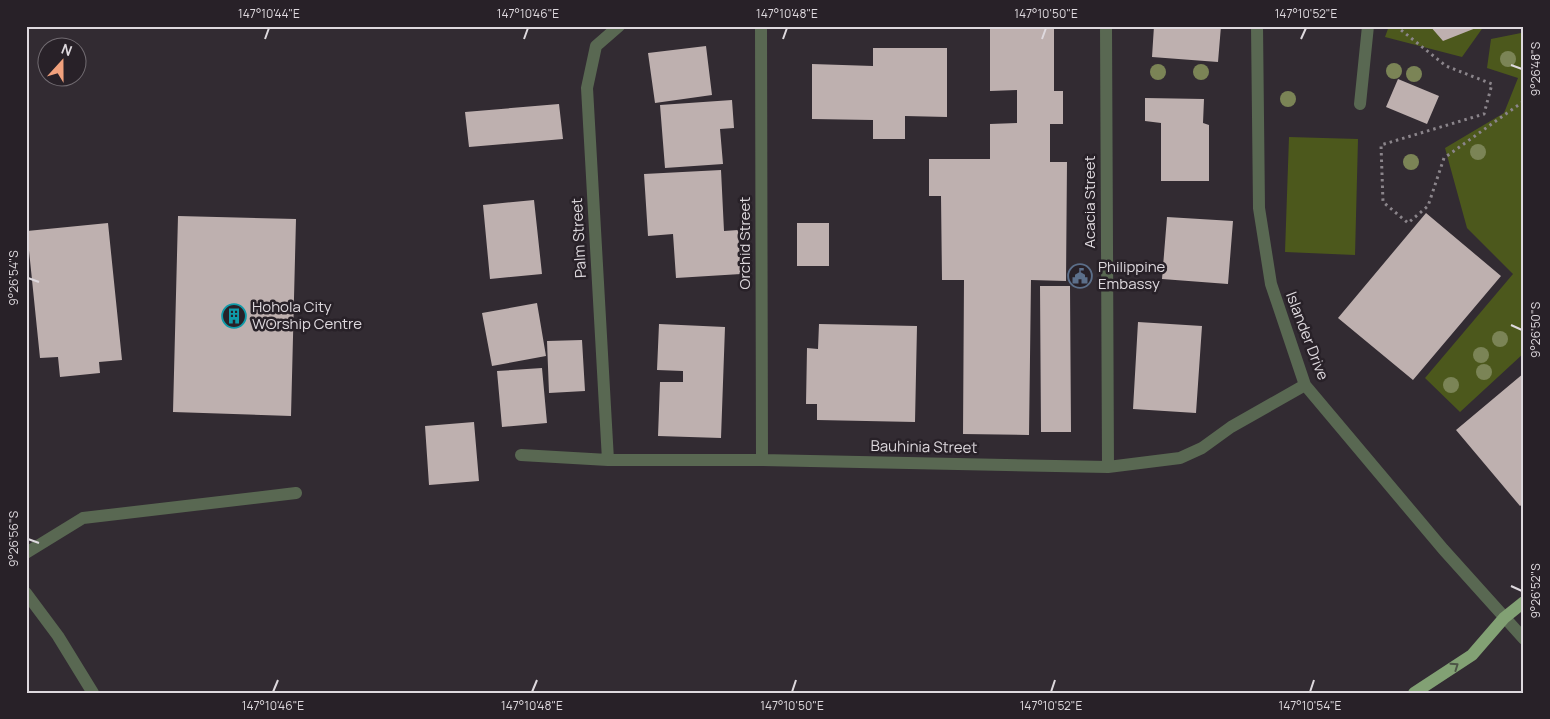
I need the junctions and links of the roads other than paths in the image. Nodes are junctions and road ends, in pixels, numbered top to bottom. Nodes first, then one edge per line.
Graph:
1 (619, 26) edge
2 (761, 26) edge
3 (1106, 26) edge
4 (1257, 26) edge
5 (1368, 26) edge
6 (1360, 104) dead end
7 (1305, 385) junction
8 (521, 456) dead end
9 (608, 460) junction
10 (762, 460) junction
11 (1108, 468) junction
12 (296, 493) dead end
13 (26, 553) edge
14 (26, 593) edge
15 (1524, 602) edge
16 (1504, 618) junction
17 (1524, 639) edge
18 (93, 693) edge
19 (1414, 693) edge

1 - 9 street, Palm Street
2 - 10 street, Orchid Street
3 - 11 street, Acacia Street
4 - 7 street, Islander Drive
5 - 6 street
7 - 11 street, Bauhinia Street
7 - 16 street, Islander Drive
8 - 9 street, Bauhinia Street
9 - 10 street, Bauhinia Street
10 - 11 street, Bauhinia Street
12 - 13 street
14 - 18 street
15 - 16 main road
16 - 17 street, Islander Drive
19 -> 16 main road

